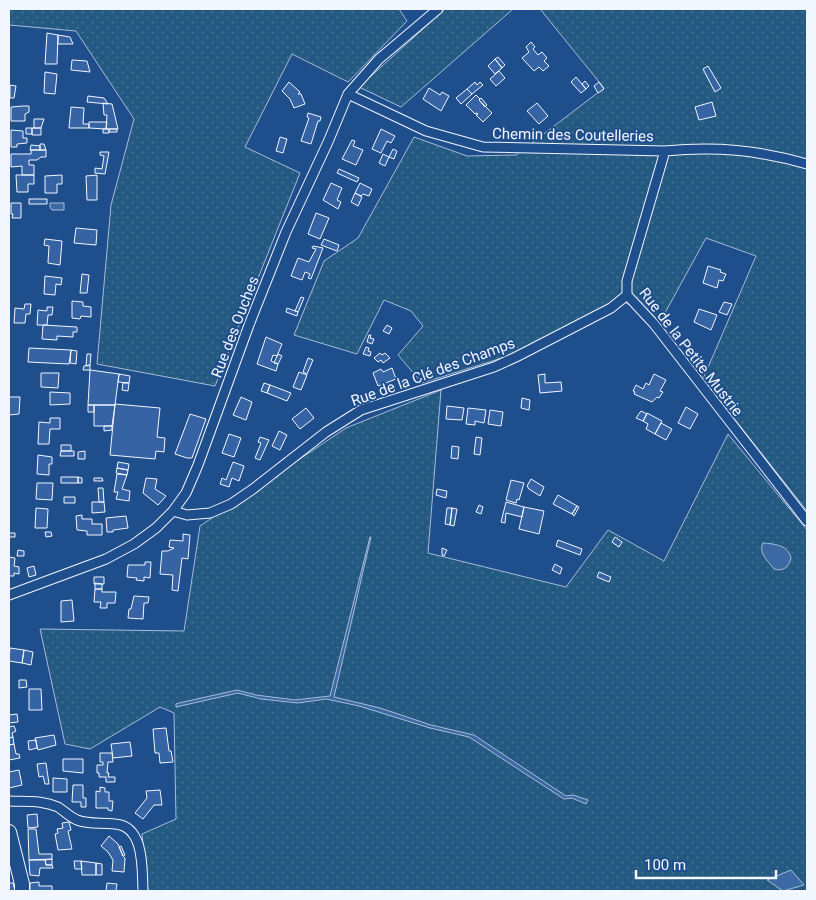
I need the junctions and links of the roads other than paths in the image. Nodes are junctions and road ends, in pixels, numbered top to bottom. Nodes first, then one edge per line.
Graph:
1 (438, 9) edge
2 (348, 94) junction
3 (664, 151) junction
4 (807, 164) edge
5 (627, 295) junction
6 (173, 511) junction
7 (807, 521) edge
8 (9, 595) edge
9 (9, 801) edge
10 (9, 832) edge
11 (22, 891) edge
12 (142, 891) edge

1 - 2 street, Rue des Ouches
2 - 3 street, Chemin des Coutelleries
2 - 6 street, Rue des Ouches
3 - 4 street, Chemin des Coutelleries
3 - 5 street, Rue de la Petite Mustrie
5 - 6 street, Rue de la Clé des Champs
5 - 7 street, Rue de la Petite Mustrie
6 - 8 street, Rue des Ouches
9 - 12 street
10 - 11 main road

